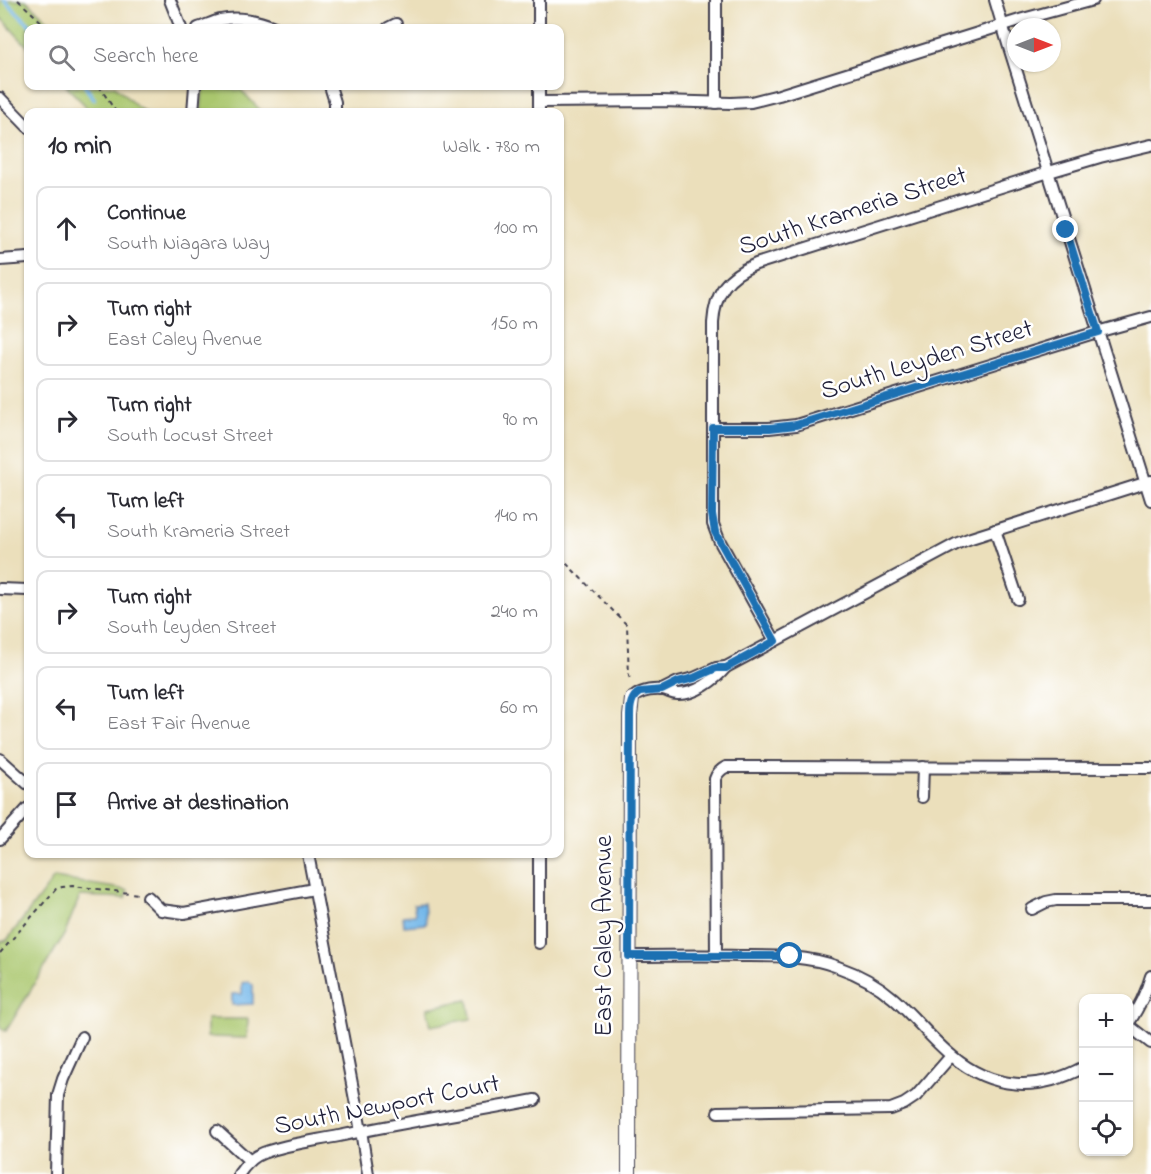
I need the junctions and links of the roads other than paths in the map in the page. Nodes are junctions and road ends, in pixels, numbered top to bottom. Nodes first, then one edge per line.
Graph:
1 (170, 0) edge
2 (539, 0) edge
3 (716, 0) edge
4 (995, 0) edge
5 (1094, 0) edge
6 (179, 24) edge
7 (209, 24) edge
8 (264, 24) edge
9 (539, 24) edge
10 (1002, 26) junction
11 (195, 90) edge
12 (331, 90) edge
13 (539, 90) edge
14 (0, 98) edge
15 (716, 103) junction
16 (539, 107) edge
17 (193, 108) edge
18 (335, 108) edge
19 (24, 123) edge
20 (1151, 145) edge
21 (1048, 172) junction
22 (24, 258) edge
23 (0, 260) edge
24 (1151, 317) edge
25 (1098, 332) junction
26 (713, 428) junction
27 (1148, 482) edge
28 (1151, 501) edge
29 (994, 530) junction
30 (0, 589) edge
31 (24, 590) edge
32 (1017, 599) dead end
33 (775, 641) junction
34 (632, 699) joint
35 (0, 759) edge
36 (923, 767) junction
37 (1151, 768) edge
38 (24, 780) edge
39 (922, 797) dead end
40 (24, 812) edge
41 (0, 839) edge
42 (309, 858) edge
43 (539, 858) edge
44 (314, 890) junction
45 (148, 897) road end
46 (1151, 900) edge
47 (1032, 909) dead end
48 (539, 943) dead end
49 (629, 956) junction
50 (716, 956) junction
51 (1151, 976) edge
52 (1133, 1015) edge
53 (1133, 1028) edge
54 (82, 1037) dead end
55 (1151, 1043) edge
56 (951, 1056) junction
57 (1079, 1069) edge
58 (535, 1100) dead end
59 (718, 1112) dead end
60 (217, 1131) dead end
61 (362, 1131) junction
62 (250, 1161) junction
63 (56, 1174) edge
64 (239, 1174) edge
65 (368, 1174) edge
66 (628, 1174) edge

1 - 6 street
2 - 9 street
3 - 15 street
4 - 10 street
5 - 10 street
7 - 8 street
10 - 15 street
10 - 21 street
11 - 17 street
12 - 18 street
13 - 16 street
14 - 19 street
15 - 16 street
20 - 21 street, South Krameria Street
21 - 25 street
21 - 26 street, South Krameria Street
22 - 23 street
24 - 25 street, South Leyden Street
25 - 26 street, South Leyden Street
25 - 27 street
26 - 33 street, South Krameria Street
27 - 28 street
27 - 29 street
29 - 32 street
29 - 33 street
30 - 31 street
33 - 34 street
34 - 49 street, East Caley Avenue
35 - 38 street
36 - 37 street
36 - 39 street
36 - 50 street
40 - 41 street
42 - 44 street
43 - 48 street
44 - 45 street
44 - 61 street
46 - 47 street
49 - 50 street
49 - 66 street, East Caley Avenue
50 - 56 street
51 - 52 street
53 - 55 street
54 - 63 street
56 - 57 street
56 - 59 street
58 - 61 street, South Newport Court
60 - 62 street, South Newport Court
61 - 62 street, South Newport Court
61 - 65 street
62 - 64 street, South Newport Court

